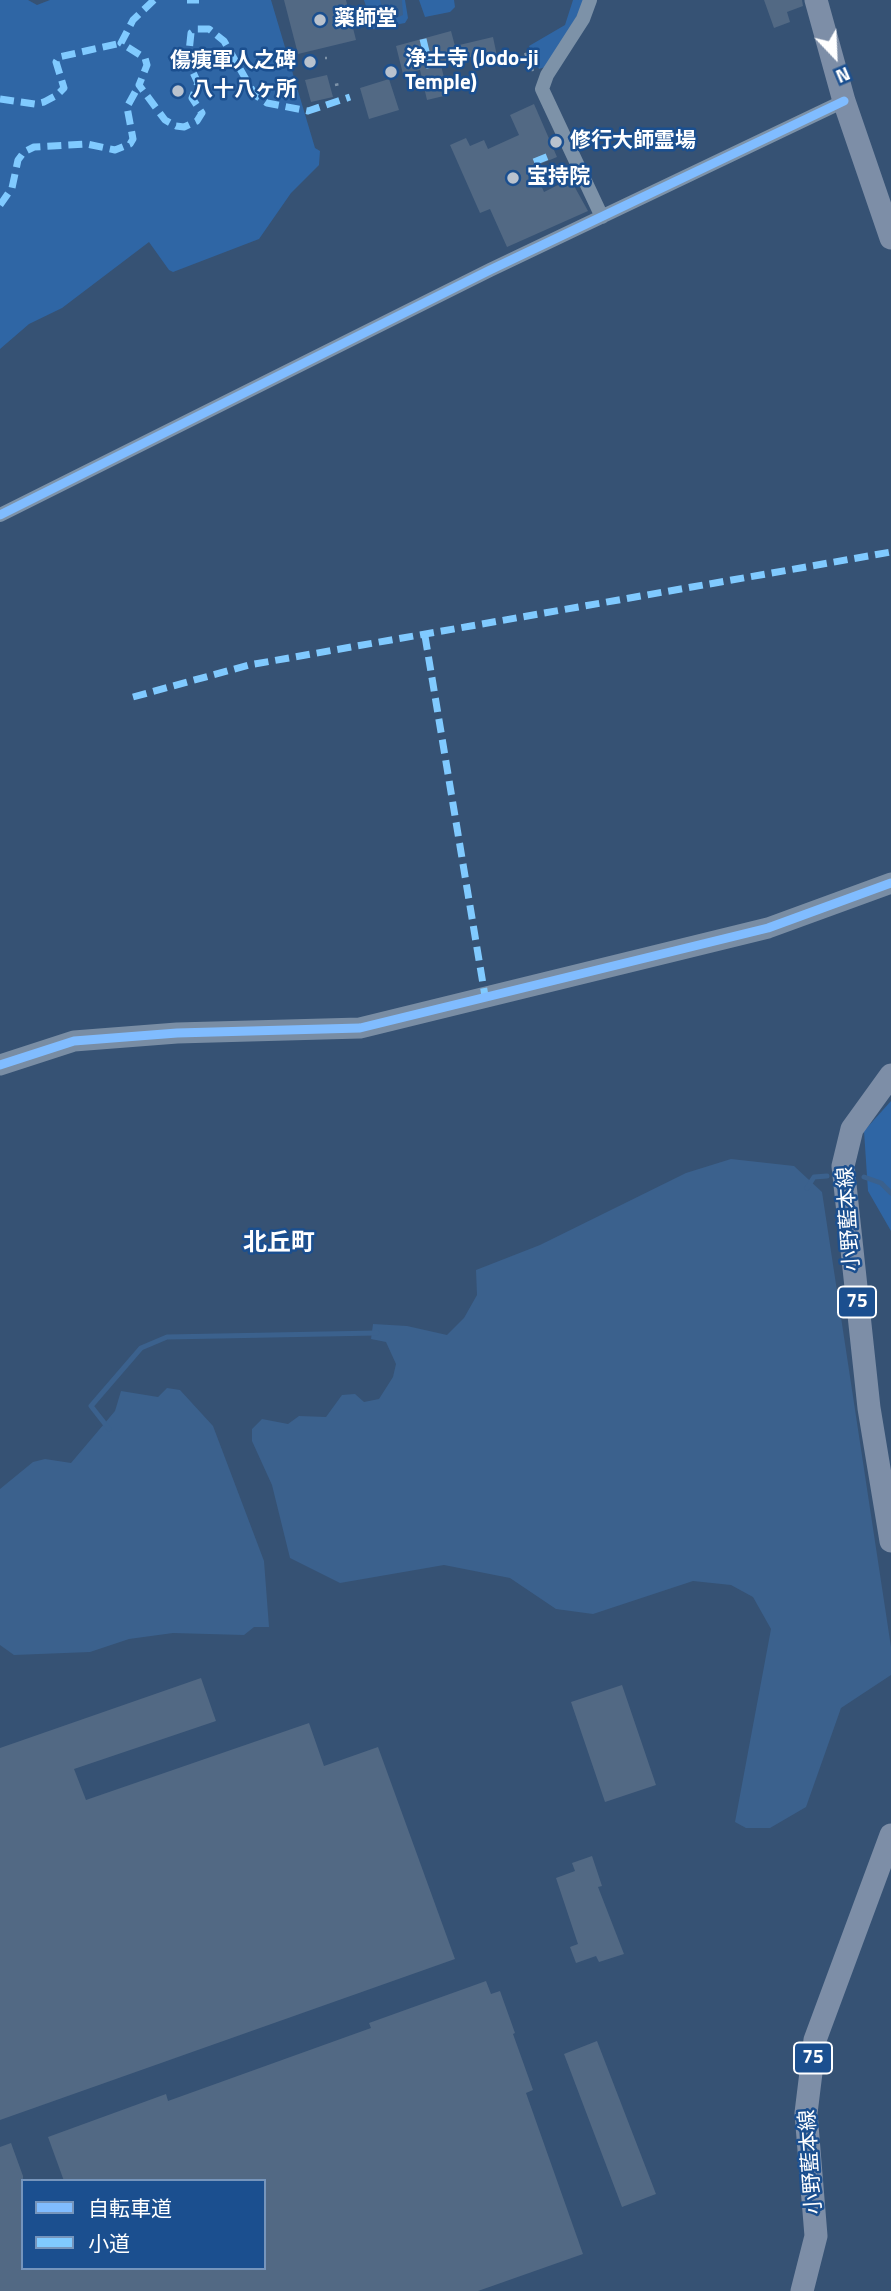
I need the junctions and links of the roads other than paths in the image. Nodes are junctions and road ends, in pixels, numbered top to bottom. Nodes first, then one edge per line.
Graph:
1 (590, 0) edge
2 (816, 0) edge
3 (844, 101) junction
4 (602, 217) junction
5 (891, 238) edge
6 (0, 515) edge
7 (891, 883) edge
8 (0, 1065) edge
9 (891, 1075) edge
10 (891, 1541) edge
11 (891, 1835) edge
12 (802, 2291) edge

1 - 4 street
2 - 3 main road
3 - 4 street
3 - 5 main road
4 - 6 street
7 - 8 street
9 - 10 main road, 小野藍本線 / 75
11 - 12 main road, 小野藍本線 / 75

